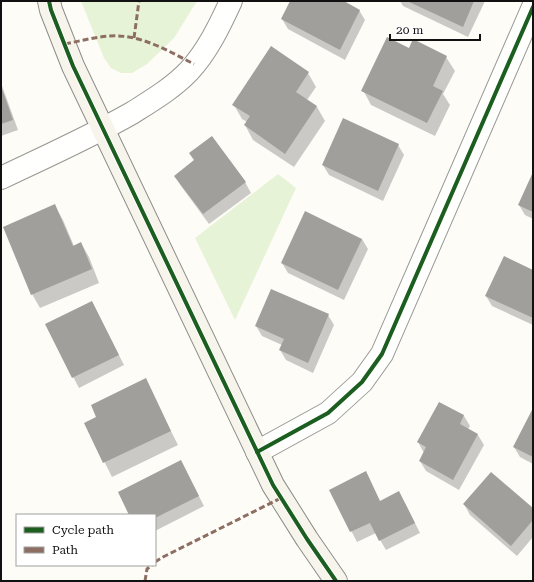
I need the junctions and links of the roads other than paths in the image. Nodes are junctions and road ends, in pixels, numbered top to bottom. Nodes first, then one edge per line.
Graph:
1 (49, 1) edge
2 (231, 1) edge
3 (533, 7) edge
4 (103, 130) junction
5 (1, 178) edge
6 (257, 452) junction
7 (336, 581) edge

1 - 4 street
2 - 4 street
3 - 6 street
4 - 5 street
4 - 6 street
6 - 7 street

